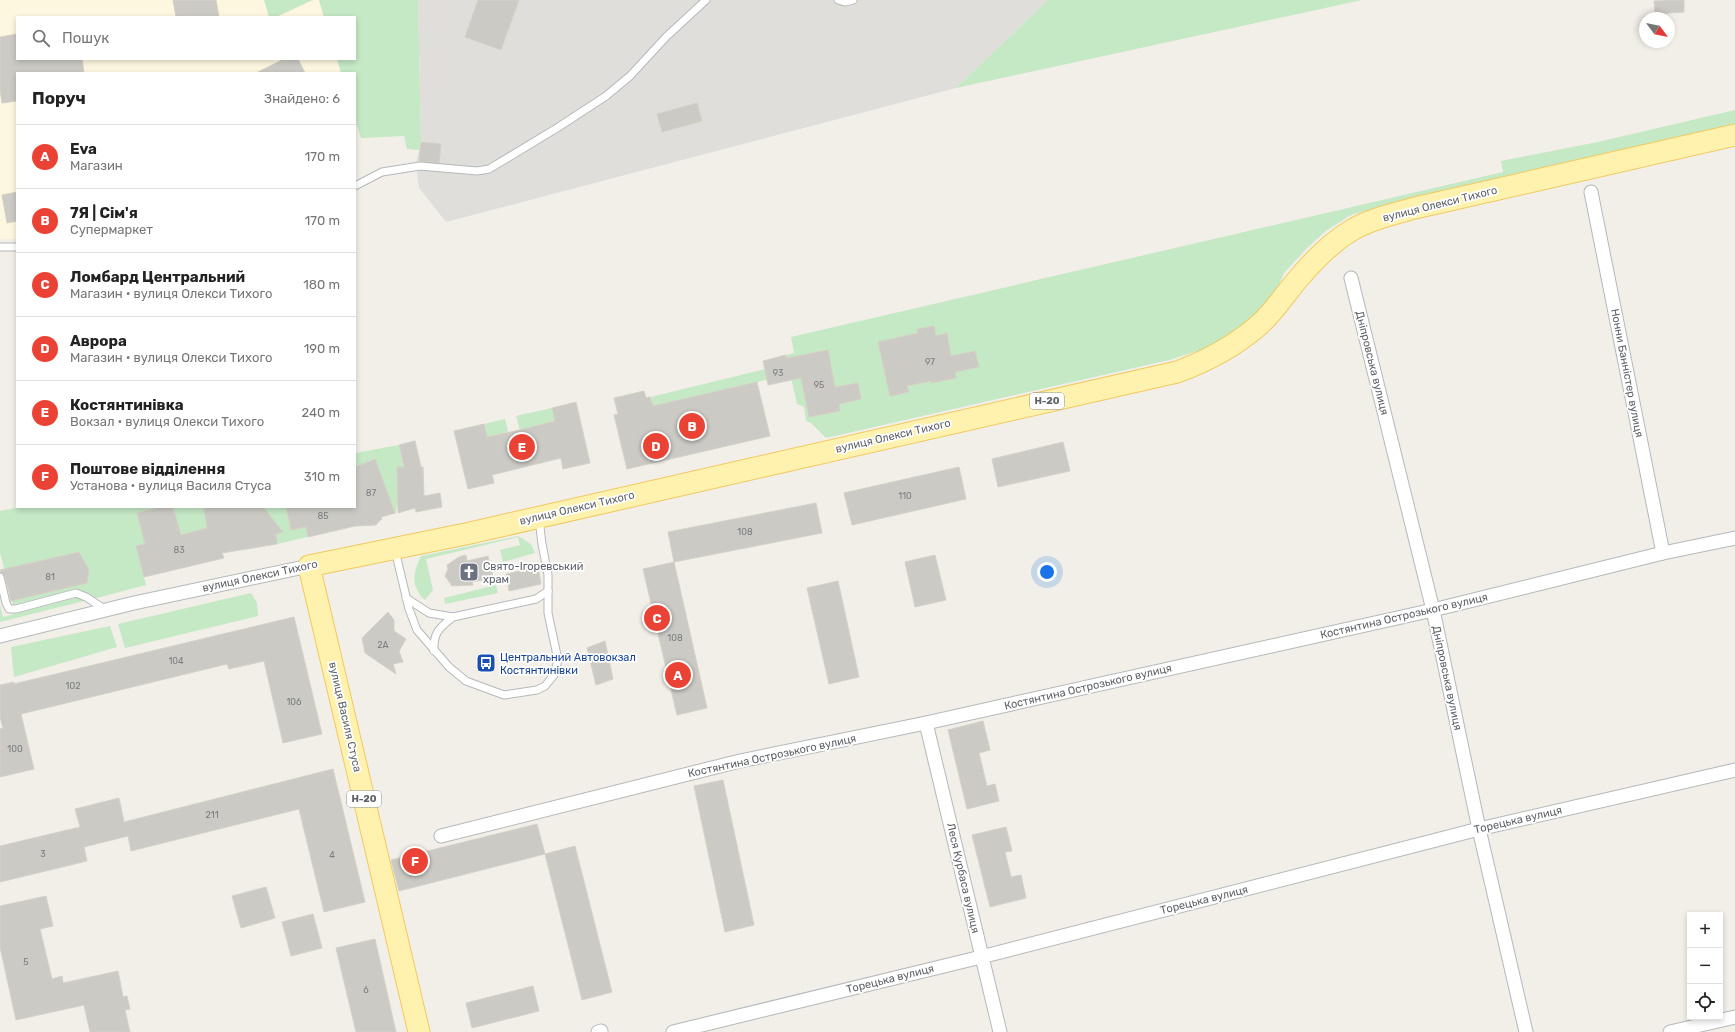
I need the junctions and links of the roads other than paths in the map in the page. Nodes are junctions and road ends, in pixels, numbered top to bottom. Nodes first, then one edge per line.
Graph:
1 (706, 0) edge
2 (838, 0) edge
3 (853, 0) edge
4 (1735, 135) edge
5 (356, 185) edge
6 (1591, 192) dead end
7 (0, 247) edge
8 (16, 247) edge
9 (1352, 278) dead end
10 (539, 517) junction
11 (1735, 538) edge
12 (395, 548) junction
13 (1663, 553) junction
14 (309, 566) junction
15 (0, 577) edge
16 (548, 591) junction
17 (406, 598) junction
18 (106, 610) junction
19 (1433, 610) junction
20 (452, 617) junction
21 (0, 636) edge
22 (434, 651) junction
23 (926, 723) junction
24 (1735, 770) edge
25 (1479, 829) junction
26 (442, 836) dead end
27 (981, 957) junction
28 (1735, 1017) edge
29 (419, 1032) edge
30 (673, 1032) edge
31 (1000, 1032) edge
32 (1526, 1032) edge
33 (1670, 1032) edge

1 - 5 lane
2 - 3 lane
4 - 10 main road, вулиця Олекси Тихого / Н-20
6 - 13 street, Нонни Банністер вулиця
7 - 8 lane
9 - 19 street, Дніпровська вулиця
10 - 12 main road, вулиця Олекси Тихого / Н-20
10 - 16 lane
11 - 13 street, Костянтина Острозького вулиця
12 - 14 main road, вулиця Олекси Тихого / Н-20
12 - 17 lane
13 - 19 street, Костянтина Острозького вулиця
14 - 18 street, вулиця Олекси Тихого
14 - 29 main road, вулиця Василя Стуса / Н-20
15 - 18 lane
16 - 20 lane
16 - 22 lane
17 - 20 lane
17 - 22 lane
18 - 21 street, вулиця Олекси Тихого
19 - 23 street, Костянтина Острозького вулиця
19 - 25 street, Дніпровська вулиця
20 - 22 lane
23 - 26 street, Костянтина Острозького вулиця
23 - 27 street, Леся Курбаса вулиця
24 - 25 street, Торецька вулиця
25 - 27 street, Торецька вулиця
25 - 32 street, Дніпровська вулиця
27 - 30 street, Торецька вулиця
27 - 31 street, Леся Курбаса вулиця
28 - 33 street

